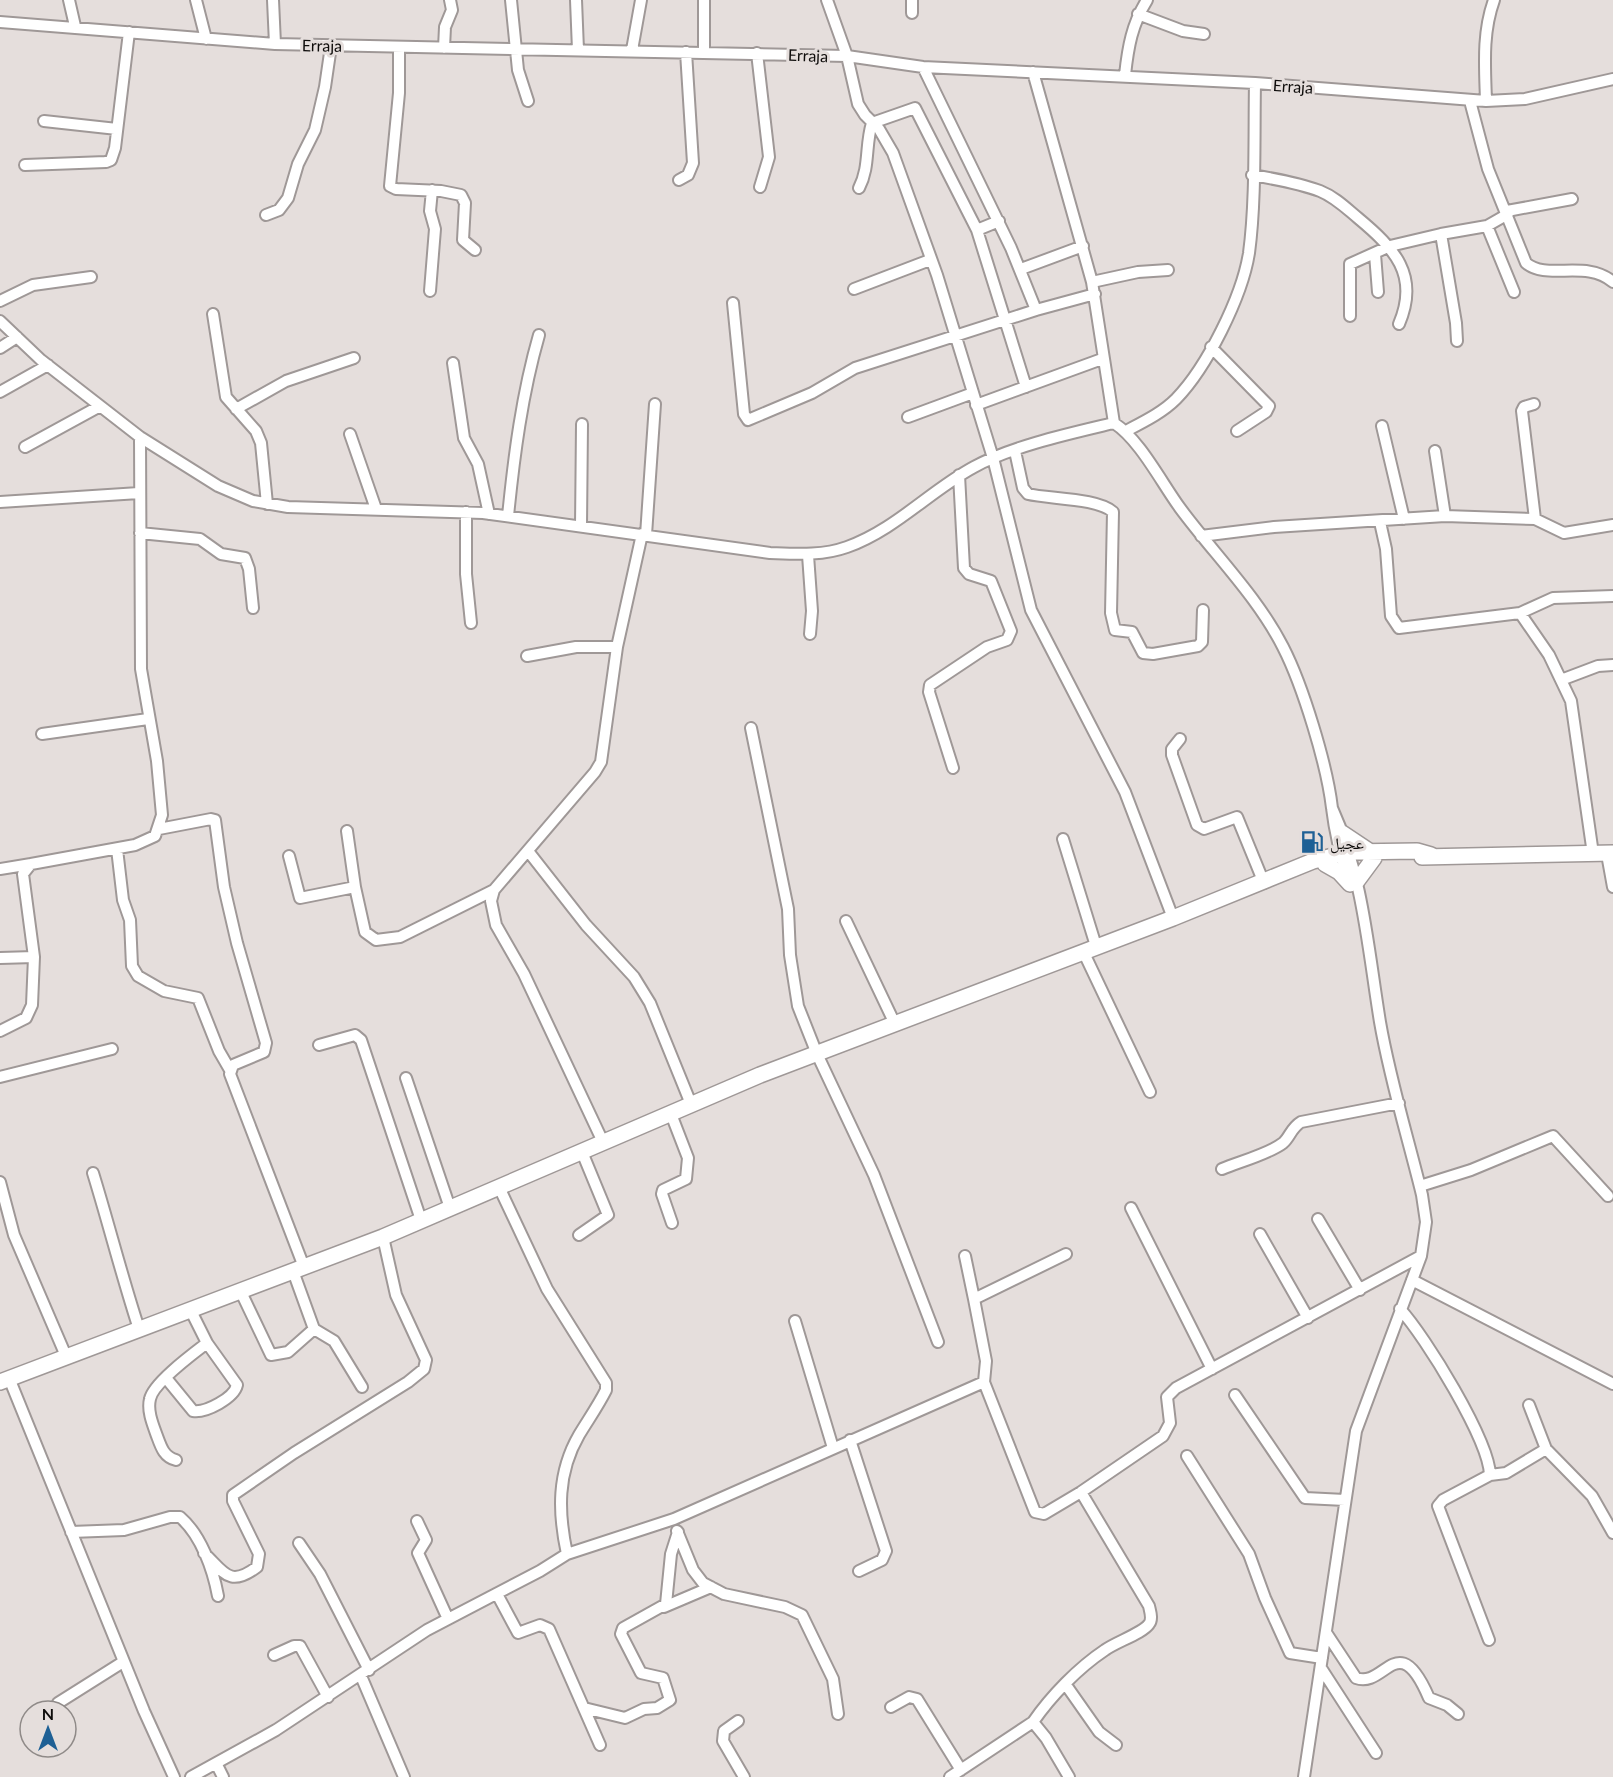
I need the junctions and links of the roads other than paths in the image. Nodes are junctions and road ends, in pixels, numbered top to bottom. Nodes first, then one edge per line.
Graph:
1 (69, 0) edge
2 (196, 0) edge
3 (273, 0) edge
4 (450, 0) edge
5 (512, 0) edge
6 (576, 0) edge
7 (641, 0) edge
8 (704, 0) edge
9 (827, 0) edge
10 (912, 0) edge
11 (1147, 0) edge
12 (1494, 0) edge
13 (912, 13) dead end
14 (1138, 14) junction
15 (0, 22) edge
16 (75, 26) junction
17 (129, 32) junction
18 (1204, 34) dead end
19 (206, 39) junction
20 (275, 44) junction
21 (331, 46) junction
22 (399, 47) junction
23 (444, 48) junction
24 (515, 49) junction
25 (578, 50) junction
26 (632, 50) junction
27 (687, 52) junction
28 (704, 52) junction
29 (757, 54) junction
30 (847, 56) junction
31 (923, 67) junction
32 (1033, 72) junction
33 (1125, 75) junction
34 (1613, 79) edge
35 (1255, 83) junction
36 (528, 101) dead end
37 (1470, 101) junction
38 (1486, 101) junction
39 (44, 121) dead end
40 (872, 123) junction
41 (117, 129) junction
42 (25, 165) dead end
43 (1252, 175) junction
44 (679, 180) dead end
45 (760, 187) dead end
46 (859, 188) dead end
47 (432, 190) junction
48 (1572, 199) dead end
49 (1508, 213) junction
50 (266, 215) dead end
51 (999, 221) junction
52 (1487, 226) junction
53 (977, 230) junction
54 (1441, 234) junction
55 (1083, 246) junction
56 (1390, 246) junction
57 (475, 250) dead end
58 (1375, 254) junction
59 (930, 260) junction
60 (1021, 269) junction
61 (1168, 270) dead end
62 (1613, 270) edge
63 (1600, 272) junction
64 (91, 277) dead end
65 (1092, 282) junction
66 (1613, 282) edge
67 (854, 289) dead end
68 (430, 291) dead end
69 (1378, 292) dead end
70 (1514, 292) dead end
71 (1095, 294) junction
72 (0, 301) edge
73 (733, 303) dead end
74 (1036, 310) junction
75 (213, 314) dead end
76 (1350, 316) dead end
77 (1005, 320) junction
78 (0, 321) edge
79 (1399, 324) dead end
80 (539, 335) dead end
81 (955, 336) junction
82 (17, 337) junction
83 (1457, 341) dead end
84 (1211, 347) junction
85 (0, 348) edge
86 (354, 358) dead end
87 (1102, 359) junction
88 (453, 363) dead end
89 (48, 365) junction
90 (1026, 387) junction
91 (0, 392) edge
92 (973, 393) junction
93 (655, 404) dead end
94 (1534, 404) dead end
95 (976, 405) junction
96 (100, 406) junction
97 (236, 409) junction
98 (908, 417) dead end
99 (1114, 423) junction
100 (582, 424) dead end
101 (1382, 426) dead end
102 (1126, 431) junction
103 (1237, 432) dead end
104 (350, 434) dead end
105 (140, 437) junction
106 (25, 447) dead end
107 (1015, 451) junction
108 (1435, 452) dead end
109 (993, 458) junction
110 (959, 476) junction
111 (139, 493) junction
112 (0, 502) edge
113 (267, 504) junction
114 (376, 509) junction
115 (466, 512) junction
116 (489, 514) junction
117 (508, 516) junction
118 (1445, 516) junction
119 (1404, 519) junction
120 (1535, 519) junction
121 (1380, 522) junction
122 (1613, 525) edge
123 (581, 526) junction
124 (140, 533) junction
125 (644, 535) junction
126 (1202, 537) junction
127 (808, 555) junction
128 (1613, 596) edge
129 (253, 608) dead end
130 (1203, 610) dead end
131 (1521, 614) junction
132 (471, 623) dead end
133 (810, 634) dead end
134 (617, 647) junction
135 (527, 656) dead end
136 (1613, 664) edge
137 (1561, 680) junction
138 (148, 719) junction
139 (751, 728) dead end
140 (42, 734) dead end
141 (1180, 739) dead end
142 (953, 768) dead end
143 (159, 829) junction
144 (347, 831) dead end
145 (1339, 835) junction
146 (1063, 839) dead end
147 (117, 849) junction
148 (528, 851) junction
149 (1604, 854) edge
150 (1372, 855) junction
151 (289, 856) dead end
152 (1339, 857) junction
153 (31, 864) junction
154 (0, 869) edge
155 (1264, 882) junction
156 (1353, 882) junction
157 (355, 887) junction
158 (1613, 887) edge
159 (494, 890) junction
160 (1173, 918) junction
161 (846, 921) dead end
162 (1089, 949) junction
163 (34, 957) junction
164 (0, 958) edge
165 (895, 1024) junction
166 (0, 1031) edge
167 (319, 1045) dead end
168 (112, 1049) dead end
169 (817, 1053) junction
170 (231, 1070) junction
171 (0, 1077) edge
172 (406, 1078) dead end
173 (1150, 1092) dead end
174 (1399, 1103) junction
175 (691, 1104) junction
176 (671, 1114) junction
177 (603, 1142) junction
178 (582, 1152) junction
179 (1221, 1168) dead end
180 (93, 1173) dead end
181 (0, 1182) edge
182 (1420, 1186) junction
183 (499, 1187) junction
184 (1608, 1196) dead end
185 (450, 1208) junction
186 (1131, 1208) dead end
187 (1318, 1219) dead end
188 (421, 1220) junction
189 (672, 1224) dead end
190 (1260, 1234) dead end
191 (579, 1235) dead end
192 (383, 1237) junction
193 (1066, 1254) dead end
194 (965, 1256) dead end
195 (1421, 1256) junction
196 (298, 1269) junction
197 (1412, 1280) junction
198 (240, 1290) junction
199 (1360, 1290) junction
200 (974, 1299) junction
201 (190, 1309) junction
202 (1400, 1309) junction
203 (1308, 1318) junction
204 (795, 1321) dead end
205 (139, 1329) junction
206 (314, 1329) junction
207 (938, 1342) dead end
208 (207, 1343) junction
209 (66, 1356) junction
210 (1212, 1369) junction
211 (166, 1378) junction
212 (4, 1380) edge
213 (984, 1382) junction
214 (1613, 1384) edge
215 (362, 1386) dead end
216 (1235, 1395) dead end
217 (1529, 1406) dead end
218 (850, 1440) junction
219 (833, 1448) junction
220 (1546, 1449) junction
221 (1187, 1456) dead end
222 (176, 1460) dead end
223 (1490, 1475) junction
224 (1082, 1492) junction
225 (1345, 1500) junction
226 (674, 1519) junction
227 (417, 1521) dead end
228 (71, 1532) junction
229 (678, 1532) junction
230 (1613, 1533) edge
231 (299, 1543) dead end
232 (204, 1553) junction
233 (567, 1554) junction
234 (859, 1570) dead end
235 (711, 1587) junction
236 (497, 1593) junction
237 (218, 1596) dead end
238 (664, 1607) junction
239 (448, 1619) junction
240 (1327, 1634) junction
241 (1489, 1640) dead end
242 (274, 1655) dead end
243 (123, 1662) junction
244 (1321, 1663) junction
245 (365, 1673) junction
246 (1066, 1685) junction
247 (328, 1697) junction
248 (64, 1699) edge
249 (891, 1707) dead end
250 (584, 1708) junction
251 (838, 1714) dead end
252 (1458, 1714) dead end
253 (738, 1721) dead end
254 (1033, 1722) junction
255 (600, 1745) dead end
256 (1116, 1745) dead end
257 (1376, 1754) dead end
258 (216, 1763) junction
259 (961, 1770) junction
260 (174, 1777) edge
261 (191, 1777) edge
262 (223, 1777) edge
263 (404, 1777) edge
264 (744, 1777) edge
265 (950, 1777) edge
266 (1069, 1777) edge
267 (1304, 1777) edge

1 - 16 street
2 - 19 street
3 - 20 street
4 - 23 street
5 - 24 street
6 - 25 street
7 - 26 street
8 - 28 street
9 - 30 street
10 - 13 street
11 - 14 street
12 - 38 street
14 - 18 street
14 - 33 street
15 - 16 street, Erraja
16 - 17 street, Erraja
17 - 19 street, Erraja
17 - 41 street
19 - 20 street, Erraja
20 - 21 street, Erraja
21 - 22 street, Erraja
21 - 50 street
22 - 23 street, Erraja
22 - 47 street
23 - 24 street, Erraja
24 - 25 street, Erraja
24 - 36 street
25 - 26 street, Erraja
26 - 27 street, Erraja
27 - 28 street, Erraja
27 - 44 street
28 - 29 street, Erraja
29 - 30 street, Erraja
29 - 45 street
30 - 31 street, Erraja
30 - 40 street
31 - 32 street, Erraja
31 - 51 street
32 - 33 street, Erraja
32 - 55 street
33 - 35 street, Erraja
34 - 38 street, Erraja
35 - 37 street, Erraja
35 - 43 street
37 - 38 street, Erraja
37 - 49 street
39 - 41 street
40 - 46 street
40 - 53 street
40 - 59 street
41 - 42 street
43 - 56 street
43 - 84 street
47 - 57 street
47 - 68 street
48 - 49 street
49 - 52 street
49 - 63 street
51 - 53 street
51 - 60 street
52 - 54 street
52 - 70 street
53 - 77 street
54 - 56 street
54 - 83 street
55 - 60 street
55 - 65 street
56 - 58 street
56 - 79 street
58 - 69 street
58 - 76 street
59 - 67 street
59 - 81 street
60 - 74 street
61 - 65 street
62 - 63 street
63 - 66 street
64 - 72 street
65 - 71 street
71 - 74 street
71 - 87 street
73 - 81 street
74 - 77 street
75 - 97 street
77 - 81 street
77 - 90 street
78 - 82 street
80 - 117 street
81 - 92 street
82 - 85 street
82 - 89 street
84 - 102 street
84 - 103 street
86 - 97 street
87 - 90 street
87 - 99 street
88 - 116 street
89 - 91 street
89 - 96 street
90 - 95 street
92 - 95 street
92 - 98 street
93 - 125 street
94 - 120 street
95 - 109 street
96 - 105 street
96 - 106 street
97 - 113 street
99 - 102 street
99 - 107 street
100 - 123 street
101 - 119 street
102 - 126 street
104 - 114 street
105 - 111 street
105 - 113 street
107 - 109 street
107 - 130 street
108 - 118 street
109 - 110 street
109 - 160 street
110 - 127 street
110 - 142 street
111 - 112 street
111 - 124 street
113 - 114 street
114 - 115 street
115 - 116 street
115 - 132 street
116 - 117 street
117 - 123 street
118 - 119 street
118 - 120 street
119 - 121 street
120 - 122 street
121 - 126 street
121 - 131 street
123 - 125 street
124 - 129 street
124 - 138 street
125 - 127 street
125 - 134 street
126 - 145 street
127 - 133 street
128 - 131 street
131 - 137 street
134 - 135 street
134 - 148 street
136 - 137 street
137 - 149 street
138 - 140 street
138 - 143 street
139 - 169 street
141 - 155 street
143 - 147 street
143 - 170 street
144 - 157 street
145 - 150 main road
145 - 152 main road
145 - 152 street
146 - 162 street
147 - 153 street
147 - 170 street
148 - 159 street
148 - 175 street
149 - 150 main road
149 - 158 street
150 - 152 main road
150 - 156 main road
151 - 157 street
152 - 155 main road
152 - 156 street
152 - 156 main road
153 - 154 street
153 - 163 street
155 - 160 main road
156 - 174 street
157 - 159 street
159 - 177 street
160 - 162 main road
161 - 165 street
162 - 165 main road
162 - 173 street
163 - 164 street
163 - 166 street
165 - 169 main road
167 - 188 street
168 - 171 street
169 - 175 main road
169 - 207 street
170 - 196 street
172 - 185 street
174 - 179 street
174 - 182 street
175 - 176 main road
176 - 177 main road
176 - 189 street
177 - 178 main road
178 - 183 main road
178 - 191 street
180 - 205 street
181 - 209 street
182 - 184 street
182 - 195 street
183 - 185 main road
183 - 233 street
185 - 188 main road
186 - 210 street
187 - 199 street
188 - 192 main road
190 - 203 street
192 - 196 main road
192 - 232 street
193 - 200 street
194 - 200 street
195 - 197 street
195 - 199 street
196 - 198 main road
196 - 206 street
197 - 202 street
197 - 214 street
198 - 201 main road
198 - 206 street
199 - 203 street
200 - 213 street
201 - 205 main road
201 - 208 street
202 - 223 street
202 - 225 street
203 - 210 street
204 - 219 street
205 - 209 main road
206 - 215 street
208 - 211 street
208 - 211 street
209 - 212 main road
210 - 224 street
211 - 222 street
212 - 228 street
213 - 218 street
213 - 224 street
216 - 225 street
217 - 220 street
218 - 219 street
218 - 234 street
219 - 226 street
220 - 223 street
220 - 230 street
221 - 244 street
223 - 241 street
224 - 246 street
225 - 240 street
226 - 229 street
226 - 233 street
227 - 239 street
228 - 232 street
228 - 243 street
229 - 235 street
229 - 238 street
231 - 245 street
232 - 237 street
233 - 236 street
235 - 238 street
235 - 251 street
236 - 239 street
236 - 250 street
238 - 250 street
239 - 245 street
240 - 244 street
240 - 252 street
242 - 247 street
243 - 248 street
243 - 260 street
244 - 257 street
244 - 267 street
245 - 247 street
245 - 263 street
246 - 254 street
246 - 256 street
247 - 258 street
249 - 259 street
250 - 255 street
253 - 264 street
254 - 259 street
254 - 266 street
258 - 261 street
258 - 262 street
259 - 265 street

